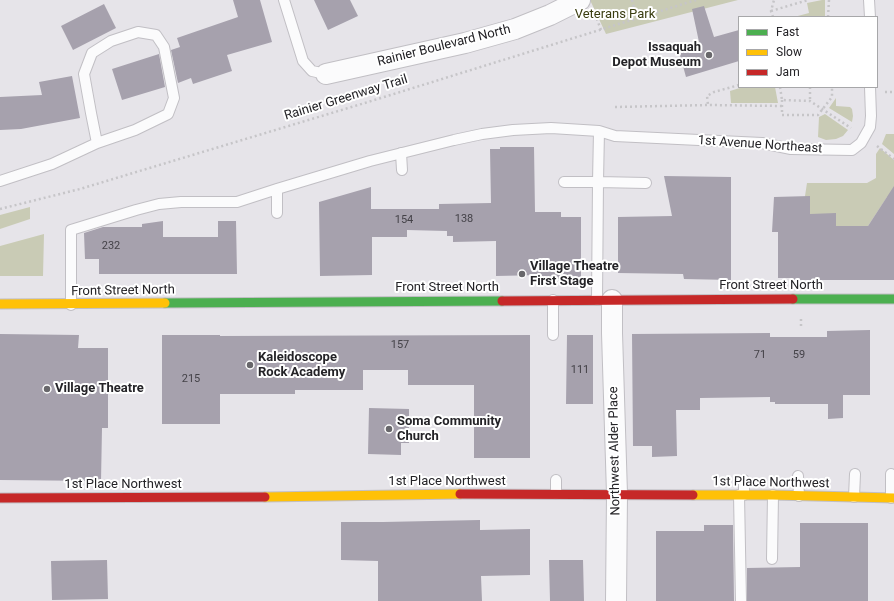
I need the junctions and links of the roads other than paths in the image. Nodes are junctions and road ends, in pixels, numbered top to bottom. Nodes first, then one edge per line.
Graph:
1 (284, 0) edge
2 (581, 0) edge
3 (869, 0) edge
4 (870, 14) edge
5 (326, 74) joint
6 (870, 88) edge
7 (599, 131) junction
8 (97, 142) junction
9 (401, 153) junction
10 (402, 170) dead end
11 (0, 181) edge
12 (564, 182) dead end
13 (598, 182) junction
14 (646, 183) dead end
15 (277, 189) junction
16 (277, 213) dead end
17 (894, 299) edge
18 (553, 300) junction
19 (604, 300) junction
20 (0, 304) edge
21 (71, 304) junction
22 (554, 335) dead end
23 (855, 474) dead end
24 (891, 474) dead end
25 (798, 476) dead end
26 (556, 480) dead end
27 (744, 480) dead end
28 (556, 494) junction
29 (617, 494) junction
30 (741, 495) junction
31 (773, 495) junction
32 (799, 496) junction
33 (854, 497) junction
34 (0, 498) edge
35 (892, 498) edge
36 (772, 559) dead end
37 (616, 601) edge
38 (741, 601) edge

1 - 5 lane
2 - 5 street, Rainier Boulevard North
3 - 4 lane
6 - 7 lane, 1st Avenue Northeast
7 - 9 lane
7 - 13 lane
8 - 8 lane
8 - 11 lane
9 - 10 lane
9 - 15 lane
12 - 13 lane
13 - 14 lane
13 - 19 lane
15 - 16 lane
15 - 21 lane
17 - 19 street, Front Street North
18 - 19 street, Front Street North
18 - 21 street, Front Street North
18 - 22 lane
19 - 29 street, Northwest Alder Place
20 - 21 street, Front Street North
23 - 33 lane
24 - 35 lane
25 - 32 lane
26 - 28 lane
27 - 30 lane
28 - 29 street, 1st Place Northwest
28 - 34 street, 1st Place Northwest
29 - 30 street, 1st Place Northwest
29 - 37 street, Northwest Alder Place
30 - 31 street, 1st Place Northwest
30 - 38 lane
31 - 32 street, 1st Place Northwest
31 - 36 lane
32 - 33 street, 1st Place Northwest
33 - 35 street, 1st Place Northwest

